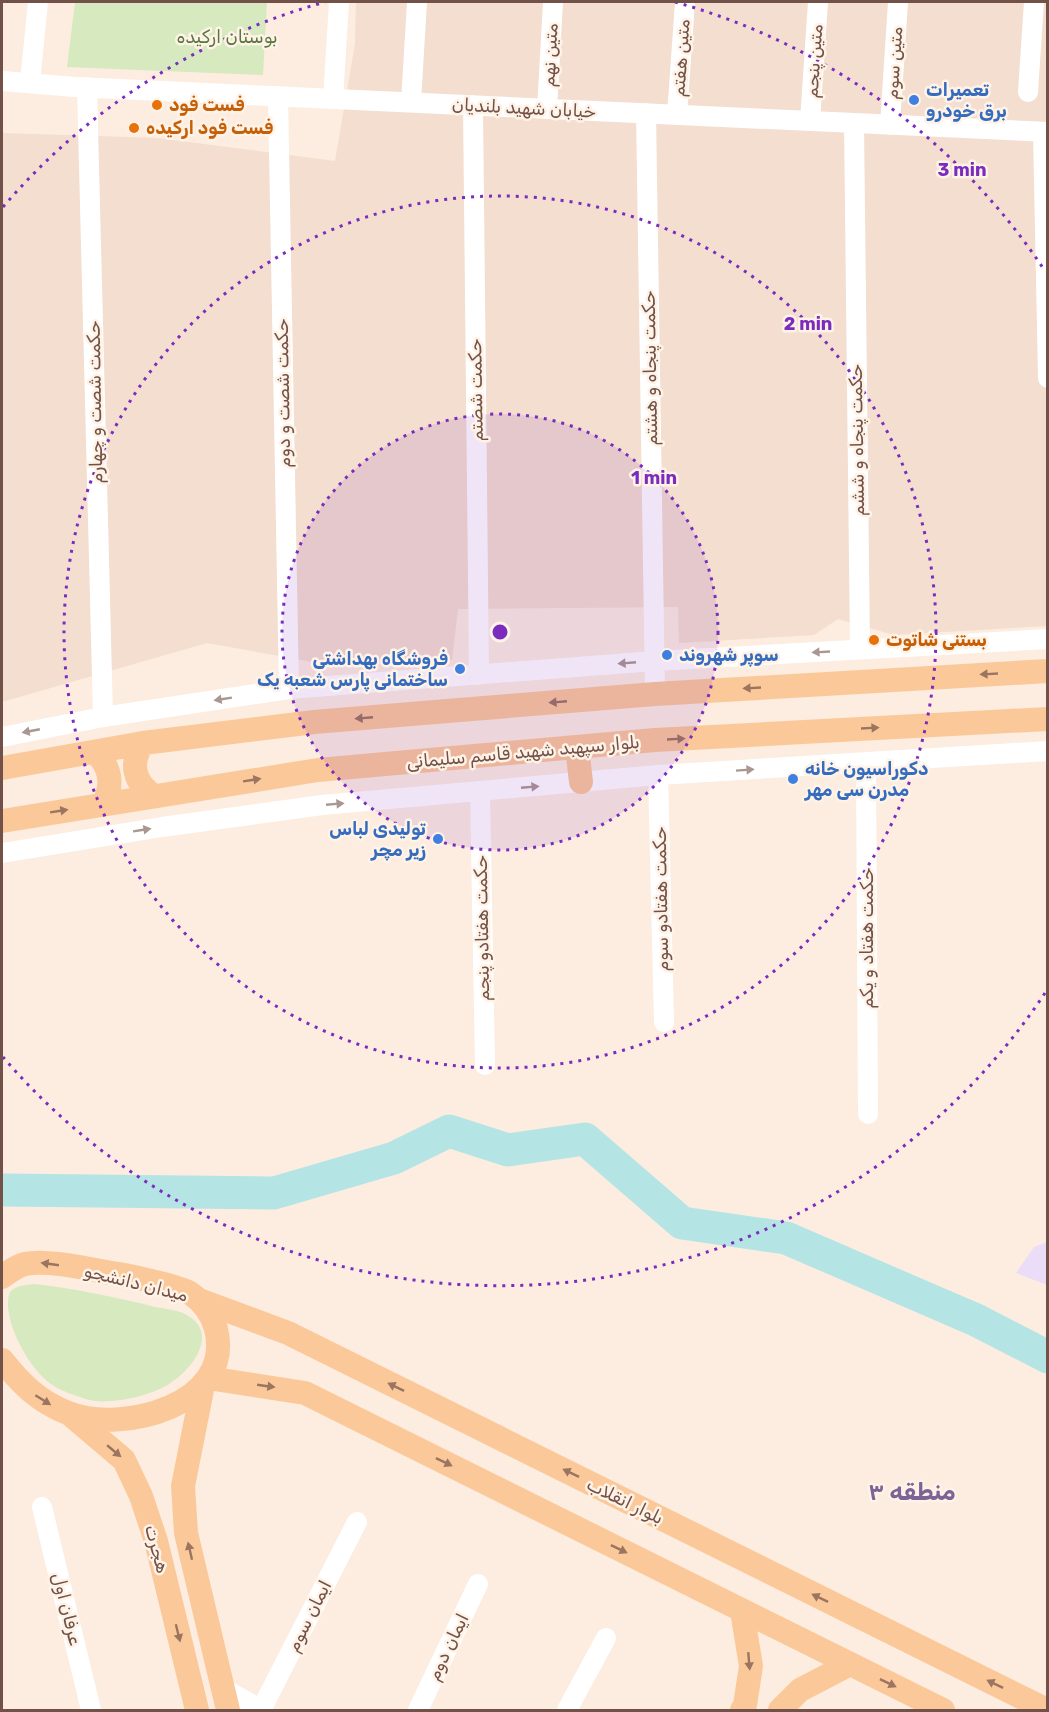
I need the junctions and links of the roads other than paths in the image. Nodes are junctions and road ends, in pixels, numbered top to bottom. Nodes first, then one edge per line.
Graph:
1 (38, 2) edge
2 (339, 2) edge
3 (417, 2) edge
4 (553, 2) edge
5 (685, 2) edge
6 (818, 2) edge
7 (898, 2) edge
8 (1034, 2) edge
9 (2, 81) edge
10 (30, 82) junction
11 (87, 87) junction
12 (1028, 92) dead end
13 (278, 96) junction
14 (333, 99) junction
15 (411, 102) junction
16 (473, 105) junction
17 (547, 109) junction
18 (646, 113) junction
19 (677, 115) junction
20 (810, 121) junction
21 (854, 123) junction
22 (890, 125) junction
23 (1045, 132) edge
24 (1047, 378) edge
25 (1047, 639) edge
26 (860, 650) junction
27 (655, 661) junction
28 (1047, 671) edge
29 (479, 675) junction
30 (289, 689) junction
31 (655, 694) junction
32 (103, 717) junction
33 (1047, 719) edge
34 (2, 737) edge
35 (143, 743) junction
36 (577, 747) junction
37 (1047, 751) edge
38 (95, 752) junction
39 (866, 762) junction
40 (2, 768) edge
41 (657, 775) junction
42 (581, 782) junction
43 (480, 791) junction
44 (154, 796) junction
45 (103, 804) junction
46 (2, 821) edge
47 (2, 853) edge
48 (664, 1022) dead end
49 (485, 1065) dead end
50 (868, 1114) dead end
51 (13, 1264) edge
52 (2, 1277) edge
53 (199, 1300) junction
54 (2, 1360) edge
55 (206, 1381) junction
56 (69, 1414) junction
57 (42, 1507) dead end
58 (357, 1522) dead end
59 (478, 1584) dead end
60 (742, 1611) junction
61 (606, 1638) dead end
62 (850, 1664) junction
63 (225, 1699) edge
64 (194, 1706) edge
65 (751, 1709) edge
66 (91, 1710) edge
67 (261, 1710) edge
68 (418, 1710) edge
69 (567, 1710) edge
70 (780, 1710) edge
71 (943, 1710) edge
72 (1047, 1710) edge

1 - 10 street
2 - 14 street
3 - 15 street
4 - 17 street, متین نهم
5 - 19 street, متین هفتم
6 - 20 street, متین پنجم
7 - 22 street, متین سوم
8 - 12 street
9 - 10 street, خیابان شهید بلندیان
10 - 11 street, خیابان شهید بلندیان
11 - 13 street, خیابان شهید بلندیان
11 - 32 street, حکمت شصت و چهارم
13 - 14 street, خیابان شهید بلندیان
13 - 30 street, حکمت شصت و دوم
14 - 15 street, خیابان شهید بلندیان
15 - 16 street, خیابان شهید بلندیان
16 - 17 street, خیابان شهید بلندیان
16 - 29 street, حکمت شصتم
17 - 18 street, خیابان شهید بلندیان
18 - 19 street, خیابان شهید بلندیان
18 - 27 street, حکمت پنجاه و هشتم
19 - 20 street, خیابان شهید بلندیان
20 - 21 street, خیابان شهید بلندیان
21 - 22 street, خیابان شهید بلندیان
21 - 26 street, حکمت پنجاه و ششم
22 - 23 street, خیابان شهید بلندیان
23 - 24 street
25 - 26 street
26 -> 27 street
27 -> 29 street
27 - 31 street, حکمت پنجاه و هشتم
28 -> 31 main road
29 - 30 street
30 -> 32 street
31 -> 35 main road
32 -> 34 street
36 -> 33 main road, بلوار سپهبد شهید قاسم سلیمانی
35 - 38 main road
35 - 44 main road
36 - 42 main road
44 -> 36 main road, بلوار سپهبد شهید قاسم سلیمانی
37 - 39 street
38 - 40 main road
38 - 45 main road
41 -> 39 street
39 - 50 street, حکمت هفتاد و یکم
41 - 42 street
41 - 48 street, حکمت هفتادو سوم
43 -> 42 street
47 -> 43 street
43 - 49 street, حکمت هفتادو پنجم
44 - 45 main road, بلوار سپهبد شهید قاسم سلیمانی
46 -> 45 main road, بلوار سپهبد شهید قاسم سلیمانی
51 - 52 main road, میدان دانشجو
53 -> 51 main road, میدان دانشجو
53 - 55 main road, میدان دانشجو
72 -> 53 main road, بلوار انقلاب
54 -> 56 main road
55 - 56 main road
55 -> 60 main road
63 -> 55 main road, هجرت
56 -> 64 main road, هجرت
57 - 66 street, عرفان اول
58 - 67 street, ایمان سوم
59 - 68 street, ایمان دوم
60 - 62 main road
60 -> 65 main road
61 - 69 street
62 - 70 main road
62 -> 71 main road
63 - 67 street

